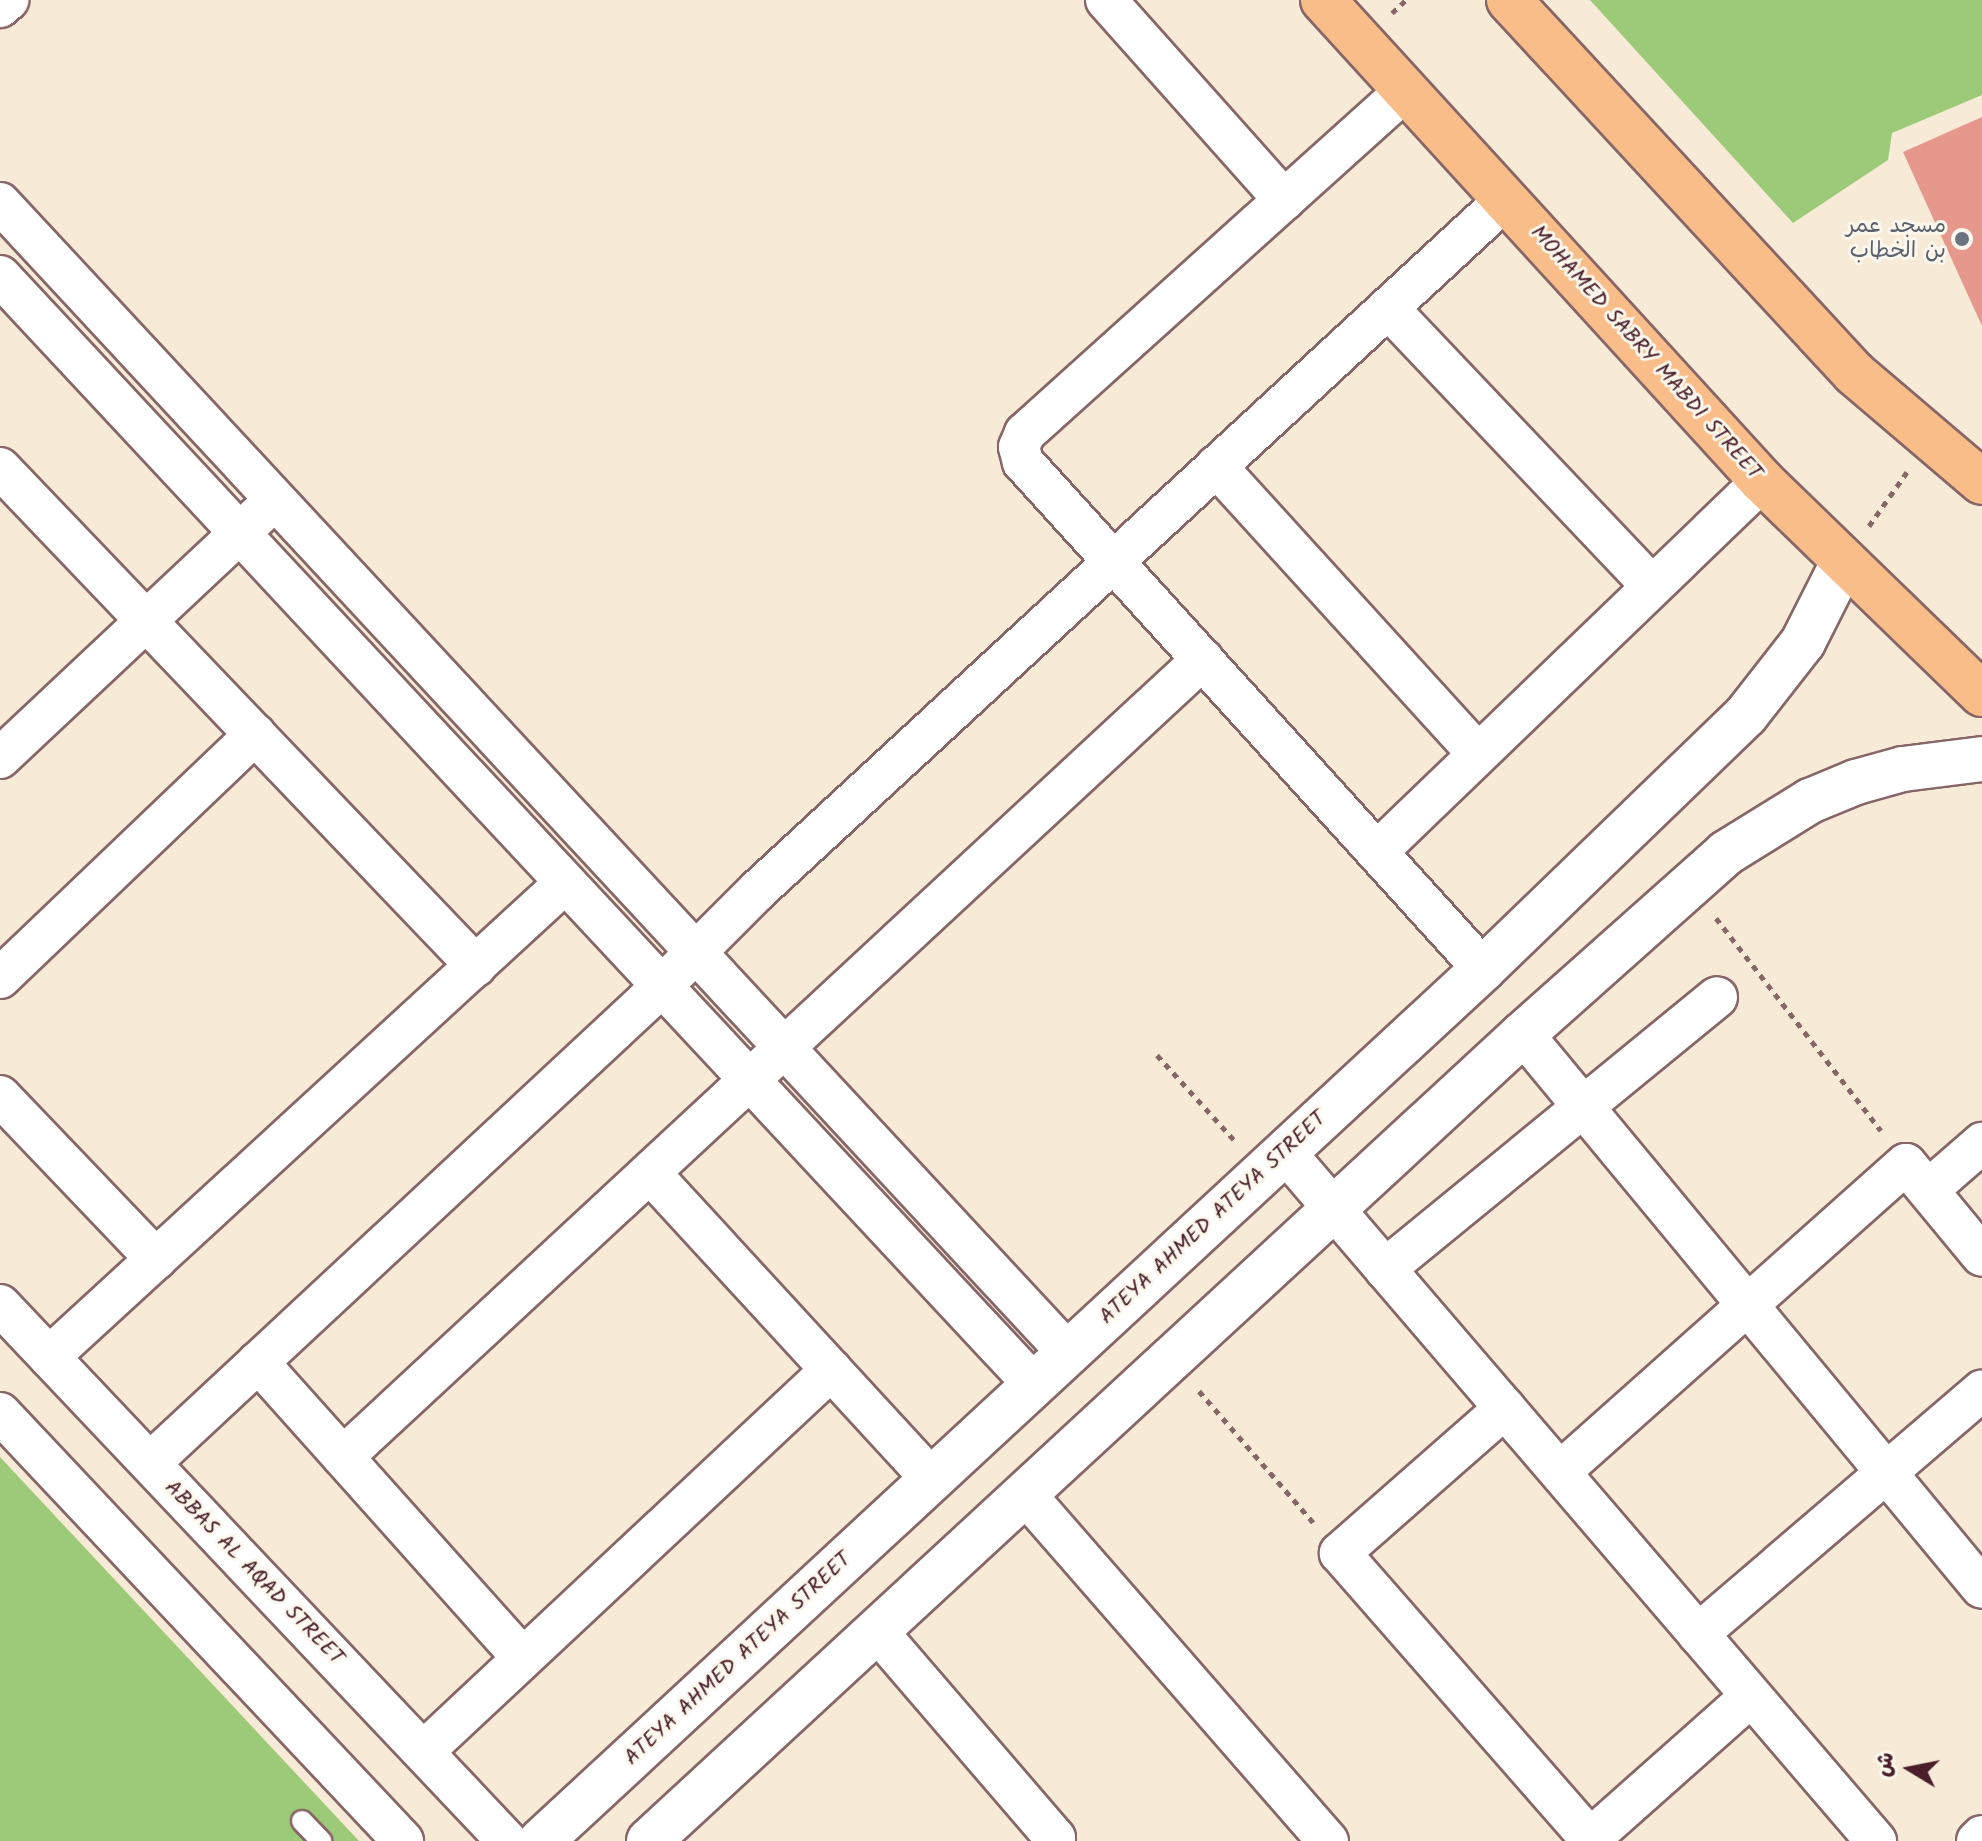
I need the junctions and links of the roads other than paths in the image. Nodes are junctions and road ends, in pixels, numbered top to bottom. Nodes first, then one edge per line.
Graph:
1 (8, 0) edge
2 (1106, 0) edge
3 (1323, 0) edge
4 (1509, 0) edge
5 (0, 7) edge
6 (1406, 90) junction
7 (1506, 199) junction
8 (1284, 200) junction
9 (0, 203) edge
10 (0, 276) edge
11 (1388, 308) junction
12 (1216, 466) junction
13 (0, 468) edge
14 (1978, 474) edge
15 (1762, 481) junction
16 (274, 501) junction
17 (240, 533) junction
18 (1114, 561) junction
19 (1844, 561) junction
20 (1652, 586) junction
21 (147, 621) junction
22 (1203, 659) junction
23 (1982, 694) edge
24 (255, 734) junction
25 (1478, 754) junction
26 (0, 758) edge
27 (1982, 759) edge
28 (1379, 850) junction
29 (565, 883) junction
30 (695, 952) junction
31 (476, 966) junction
32 (1483, 969) junction
33 (0, 978) edge
34 (660, 988) junction
35 (1717, 997) dead end
36 (1523, 1034) junction
37 (788, 1048) junction
38 (750, 1083) junction
39 (0, 1096) edge
40 (1583, 1107) junction
41 (1982, 1143) edge
42 (1274, 1162) junction
43 (651, 1174) junction
44 (1917, 1177) junction
45 (1333, 1208) junction
46 (1982, 1256) edge
47 (156, 1259) junction
48 (1385, 1269) junction
49 (0, 1305) edge
50 (1748, 1305) junction
51 (1068, 1353) junction
52 (49, 1357) junction
53 (258, 1362) junction
54 (831, 1370) junction
55 (1034, 1385) junction
56 (1982, 1391) edge
57 (1505, 1408) junction
58 (0, 1413) edge
59 (343, 1457) junction
60 (150, 1463) junction
61 (1560, 1472) junction
62 (1886, 1473) junction
63 (932, 1480) junction
64 (1025, 1494) junction
65 (1982, 1588) edge
66 (877, 1631) junction
67 (1698, 1634) junction
68 (523, 1658) junction
69 (1751, 1696) junction
70 (424, 1751) junction
71 (302, 1821) dead end
72 (1982, 1836) edge
73 (321, 1841) edge
74 (403, 1841) edge
75 (507, 1841) edge
76 (541, 1841) edge
77 (649, 1841) edge
78 (1051, 1841) edge
79 (1328, 1841) edge
80 (1876, 1841) edge
81 (1977, 1841) edge

1 - 5 street
2 - 8 street
3 - 6 main road, MOHAMED SABRY MABDI STREET
4 - 14 main road
6 - 7 main road, MOHAMED SABRY MABDI STREET
6 - 8 street
7 - 11 street
7 - 15 main road, MOHAMED SABRY MABDI STREET
8 - 18 street
9 - 16 street
10 - 17 street
11 - 12 street
11 - 20 street
12 - 18 street
12 - 25 street
13 - 21 street
15 - 19 main road, MOHAMED SABRY MABDI STREET
15 - 20 street
16 - 17 street
16 - 30 street
17 - 21 street
17 - 29 street
18 - 22 street
18 - 30 street
19 - 23 main road, MOHAMED SABRY MABDI STREET
19 - 32 street, ATEYA AHMED ATEYA STREET
20 - 25 street
21 - 24 street
21 - 26 street
22 - 28 street
22 - 37 street
24 - 31 street
24 - 33 street
25 - 28 street
27 - 36 street
28 - 32 street
29 - 31 street
29 - 34 street
30 - 34 street
30 - 37 street
31 - 47 street
32 - 42 street, ATEYA AHMED ATEYA STREET
34 - 38 street
34 - 53 street
35 - 40 street
36 - 40 street
36 - 45 street
37 - 38 street
37 - 51 street
38 - 43 street
38 - 55 street
39 - 47 street
40 - 48 street
40 - 50 street
41 - 44 street
42 - 45 street
42 - 51 street, ATEYA AHMED ATEYA STREET
43 - 54 street
43 - 59 street
44 - 46 street
44 - 50 street
45 - 48 street
45 - 64 street
47 - 52 street
48 - 57 street
49 - 52 street, ABBAS AL AQAD STREET
50 - 61 street
50 - 62 street
51 - 55 street, ATEYA AHMED ATEYA STREET
52 - 60 street, ABBAS AL AQAD STREET
53 - 59 street
53 - 60 street
54 - 63 street
54 - 68 street
55 - 63 street, ATEYA AHMED ATEYA STREET
56 - 62 street
57 - 61 street
57 - 69 street
58 - 74 street
59 - 68 street
60 - 70 street, ABBAS AL AQAD STREET
61 - 67 street
62 - 65 street
62 - 67 street
63 - 76 street, ATEYA AHMED ATEYA STREET
64 - 66 street
64 - 79 street
66 - 77 street
66 - 78 street
67 - 69 street
68 - 70 street
69 - 80 street
70 - 75 street, ABBAS AL AQAD STREET
71 - 73 lane
72 - 81 street

